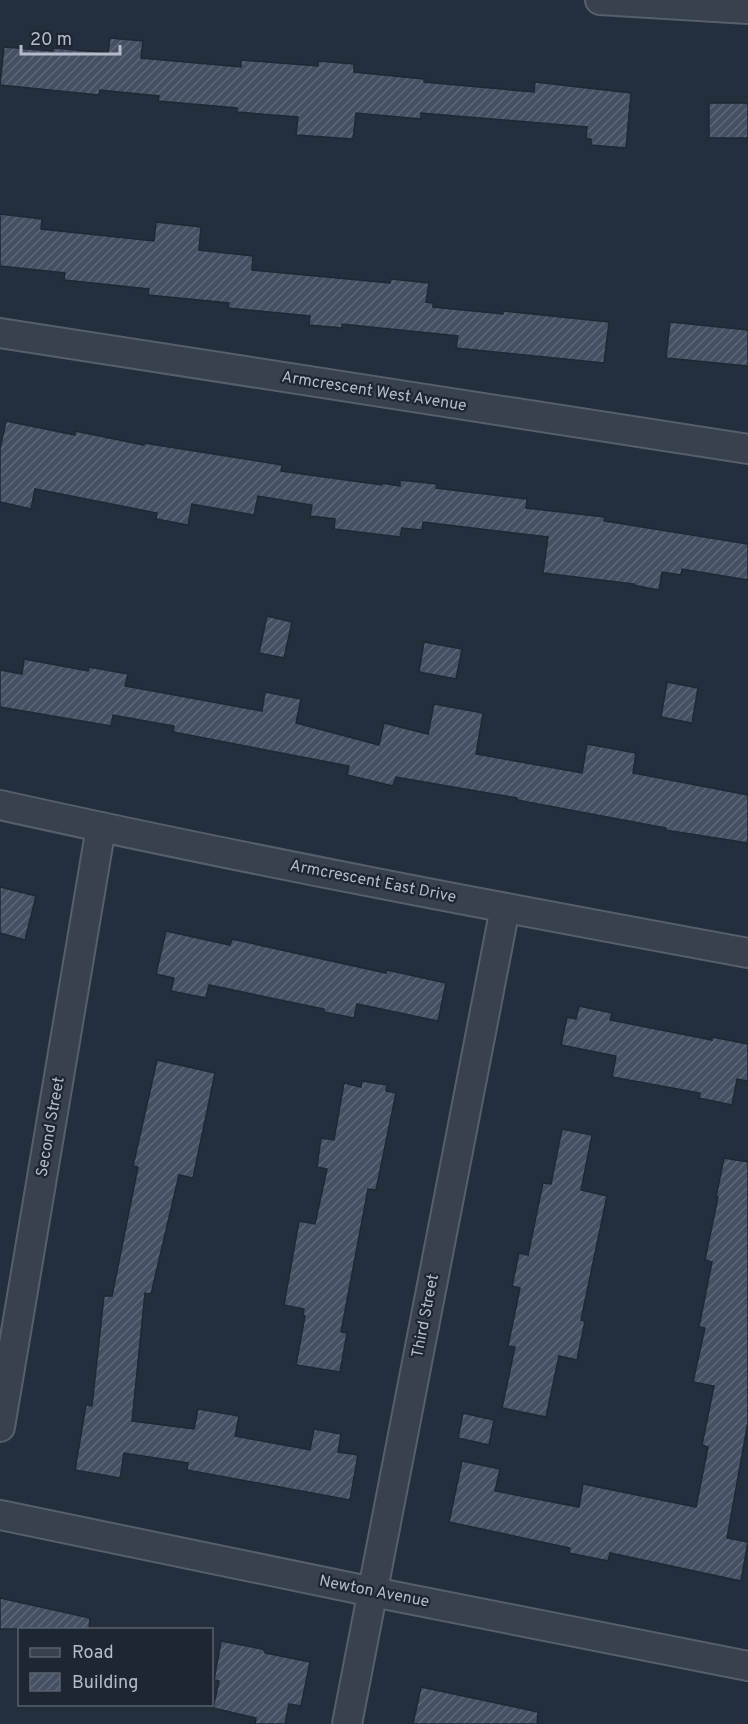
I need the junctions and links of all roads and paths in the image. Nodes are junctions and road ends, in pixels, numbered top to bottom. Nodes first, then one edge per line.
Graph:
1 (600, 0) edge
2 (748, 9) edge
3 (0, 333) edge
4 (748, 450) edge
5 (0, 805) edge
6 (101, 827) junction
7 (505, 908) junction
8 (748, 953) edge
9 (0, 1426) edge
10 (0, 1515) edge
11 (373, 1592) junction
12 (748, 1666) edge
13 (347, 1724) edge

1 - 2 street
3 - 4 street, Armcrescent West Avenue
5 - 6 street, Armcrescent East Drive
6 - 7 street, Armcrescent East Drive
6 - 9 street, Second Street
7 - 8 street, Armcrescent East Drive
7 - 11 street, Third Street
10 - 11 street, Newton Avenue
11 - 12 street, Newton Avenue
11 - 13 street, Third Street

